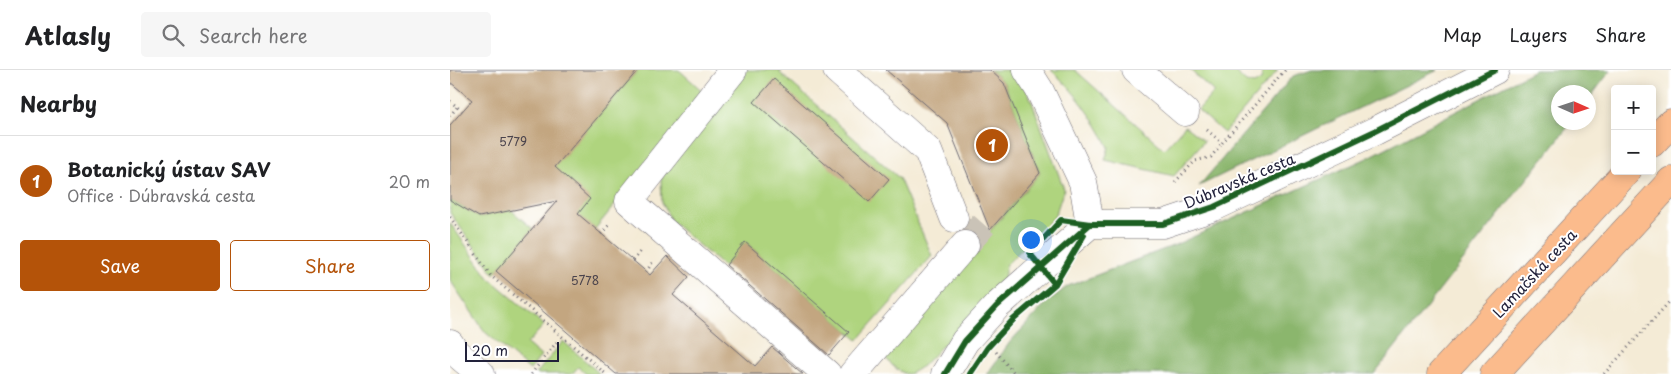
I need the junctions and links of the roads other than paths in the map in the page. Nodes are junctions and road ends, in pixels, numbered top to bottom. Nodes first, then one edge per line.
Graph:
1 (733, 70) edge
2 (837, 70) edge
3 (1027, 70) edge
4 (1136, 70) edge
5 (1495, 70) edge
6 (1185, 112) road end
7 (1671, 123) edge
8 (1656, 140) edge
9 (1623, 175) edge
10 (1671, 181) edge
11 (954, 218) dead end
12 (1090, 224) junction
13 (965, 245) tunnel mouth
14 (450, 344) edge
15 (480, 374) edge
16 (826, 374) edge
17 (853, 374) edge
18 (944, 374) edge
19 (1441, 374) edge
20 (1494, 374) edge

1 - 16 street
2 - 11 street
3 - 12 street
4 - 6 street
5 - 12 street, Dúbravská cesta
7 - 8 main road
9 - 19 main road, Lamačská cesta
10 - 20 main road
12 - 18 street
13 - 17 street
14 - 15 street

